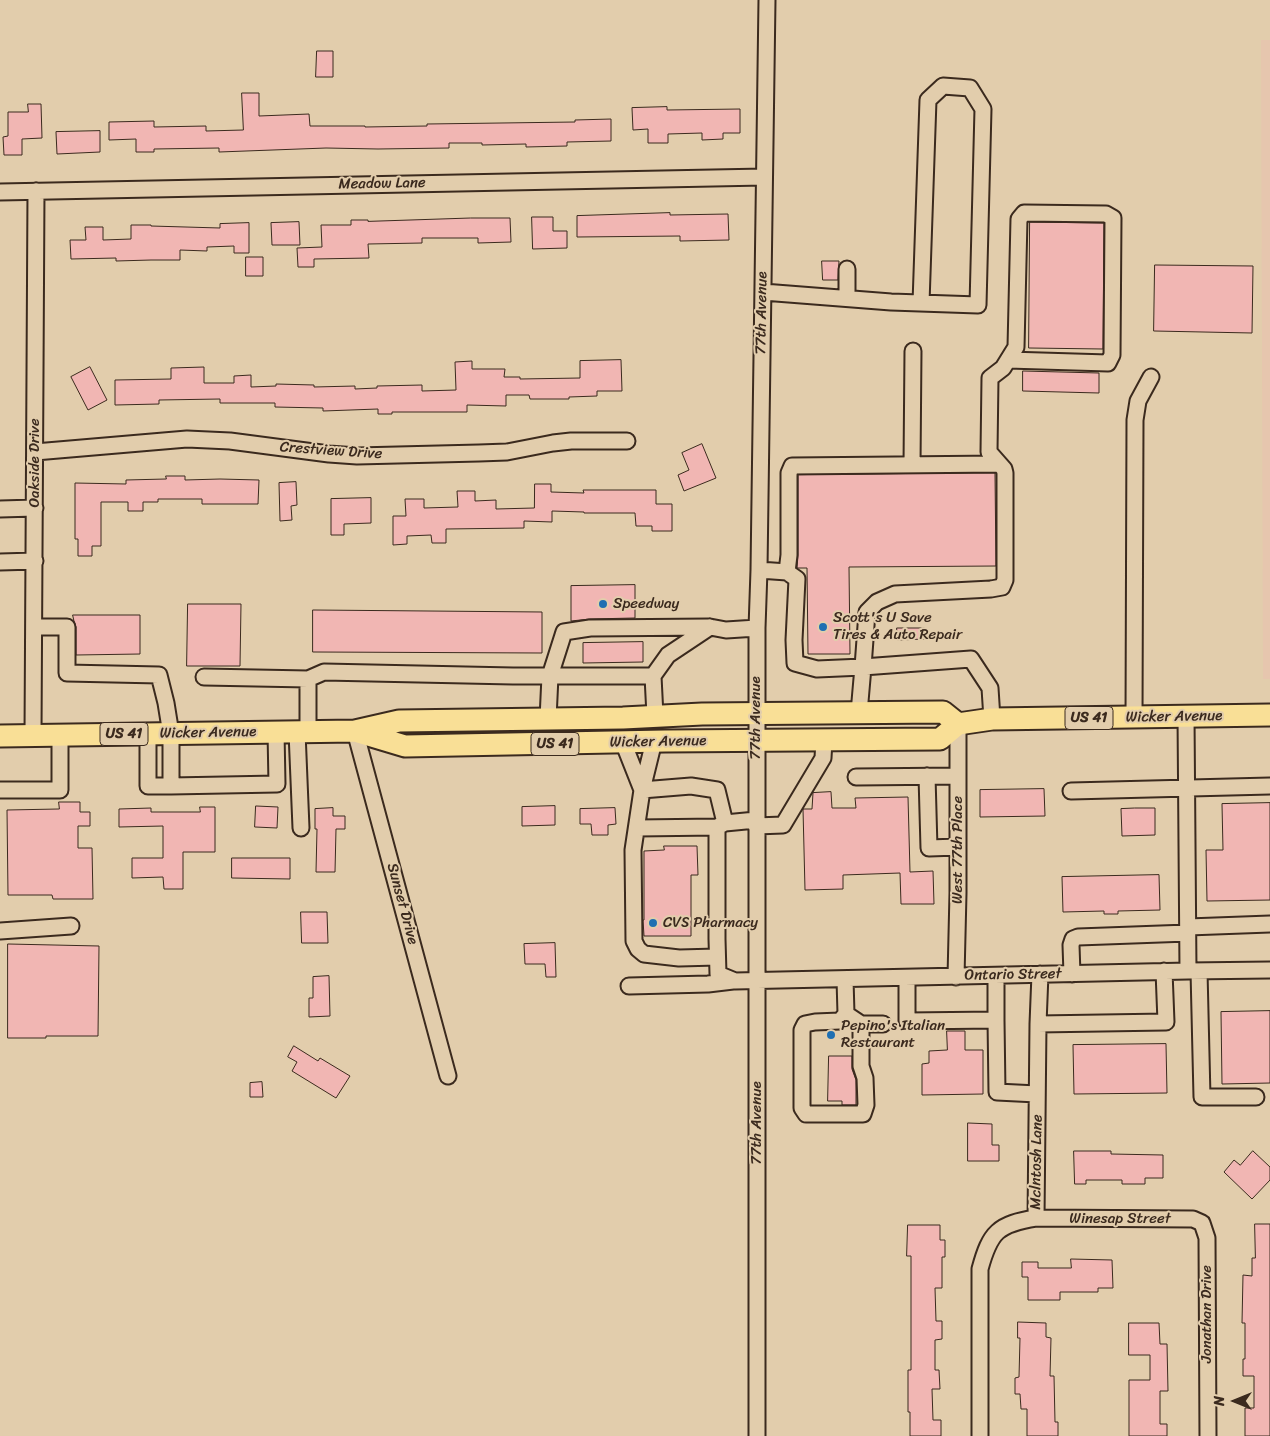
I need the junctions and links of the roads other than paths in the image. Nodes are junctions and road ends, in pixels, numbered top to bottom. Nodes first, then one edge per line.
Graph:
1 (767, 0) edge
2 (764, 177) junction
3 (36, 191) junction
4 (0, 192) edge
5 (848, 270) dead end
6 (763, 292) junction
7 (847, 298) junction
8 (921, 303) junction
9 (913, 351) dead end
10 (1008, 360) junction
11 (1151, 377) dead end
12 (627, 442) dead end
13 (35, 452) junction
14 (999, 464) junction
15 (912, 465) junction
16 (35, 508) junction
17 (0, 509) edge
18 (35, 561) junction
19 (0, 562) edge
20 (759, 570) junction
21 (787, 572) junction
22 (710, 626) junction
23 (34, 627) junction
24 (757, 628) junction
25 (863, 667) junction
26 (550, 676) junction
27 (653, 676) junction
28 (204, 677) dead end
29 (308, 679) junction
30 (859, 713) junction
31 (756, 714) junction
32 (655, 716) junction
33 (1186, 716) junction
34 (1270, 716) edge
35 (1134, 717) junction
36 (548, 719) junction
37 (992, 719) junction
38 (958, 724) junction
39 (355, 731) junction
40 (276, 732) junction
41 (303, 732) junction
42 (148, 734) junction
43 (170, 734) junction
44 (33, 735) junction
45 (60, 735) junction
46 (0, 736) edge
47 (824, 740) junction
48 (654, 741) junction
49 (756, 741) junction
50 (623, 742) junction
51 (927, 776) junction
52 (958, 776) junction
53 (856, 777) dead end
54 (171, 786) junction
55 (1270, 786) edge
56 (1187, 788) junction
57 (0, 790) edge
58 (642, 790) junction
59 (1070, 791) dead end
60 (756, 823) junction
61 (721, 825) junction
62 (301, 828) dead end
63 (637, 828) junction
64 (958, 847) junction
65 (1270, 924) edge
66 (70, 926) dead end
67 (1188, 930) junction
68 (0, 931) edge
69 (717, 956) junction
70 (1270, 970) edge
71 (1164, 971) junction
72 (1194, 971) junction
73 (1040, 974) junction
74 (1072, 974) junction
75 (956, 976) junction
76 (996, 976) junction
77 (907, 978) junction
78 (845, 980) junction
79 (735, 981) junction
80 (757, 982) junction
81 (629, 986) dead end
82 (846, 1014) junction
83 (996, 1020) junction
84 (861, 1024) junction
85 (883, 1024) dead end
86 (1038, 1024) junction
87 (448, 1076) dead end
88 (1037, 1094) junction
89 (1256, 1097) dead end
90 (1036, 1218) junction
91 (1202, 1223) joint
92 (756, 1436) edge
93 (980, 1436) edge
94 (1208, 1436) edge

1 - 2 street, 77th Avenue
2 - 3 street, Meadow Lane
2 - 6 street, 77th Avenue
3 - 4 street, Meadow Lane
3 - 13 street, Oakside Drive
5 - 7 street
6 - 7 street
6 - 20 street, 77th Avenue
7 - 8 street
8 - 8 street
9 - 15 street
10 - 10 street
10 - 14 street
11 - 35 street
12 - 13 street, Crestview Drive
13 - 16 street, Oakside Drive
14 - 15 street
14 - 25 street
15 - 21 street
16 - 17 street
16 - 18 street, Oakside Drive
18 - 19 street
18 - 23 street, Oakside Drive
20 - 21 street
20 - 24 street, 77th Avenue
21 - 25 street
22 - 24 street
22 - 26 street
22 - 27 street
23 - 43 street
23 - 44 street, Oakside Drive
24 - 31 street, 77th Avenue
25 - 30 street
25 - 37 street
26 - 27 street
26 - 29 street
26 - 36 street
27 - 32 street
28 - 29 street
29 - 41 street
30 - 31 highway, Wicker Avenue / US 41
30 - 38 highway, Wicker Avenue / US 41
31 - 32 highway, Wicker Avenue / US 41
31 - 49 street, 77th Avenue
32 - 36 highway, Wicker Avenue / US 41
33 - 34 highway, Wicker Avenue / US 41
33 - 35 highway, Wicker Avenue / US 41
33 - 56 street
35 - 37 highway, Wicker Avenue / US 41
36 - 39 highway, Wicker Avenue / US 41
37 - 38 highway, Wicker Avenue / US 41
38 - 47 highway, Wicker Avenue / US 41
38 - 52 street, West 77th Place
39 - 41 highway, Wicker Avenue / US 41
39 - 50 highway, Wicker Avenue / US 41
39 - 87 street, Sunset Drive
40 - 41 highway, Wicker Avenue / US 41
40 - 43 highway, Wicker Avenue / US 41
40 - 54 street
41 - 62 street
42 - 43 highway, Wicker Avenue / US 41
42 - 45 highway, Wicker Avenue / US 41
42 - 54 street
43 - 54 street
44 - 45 highway, Wicker Avenue / US 41
44 - 46 highway, Wicker Avenue / US 41
45 - 57 street
47 - 49 highway, Wicker Avenue / US 41
47 - 60 street
48 - 49 highway, Wicker Avenue / US 41
48 - 50 highway, Wicker Avenue / US 41
48 - 58 street
49 - 60 street, 77th Avenue
50 - 58 street
51 - 52 street
51 - 53 street
51 - 64 street
52 - 64 street, West 77th Place
55 - 56 street
56 - 59 street
56 - 67 street
58 - 61 street
58 - 63 street
60 - 61 street
60 - 80 street, 77th Avenue
61 - 63 street
61 - 69 street
63 - 69 street
64 - 75 street, West 77th Place
65 - 67 street
66 - 68 street
67 - 72 street
67 - 74 street
69 - 79 street
70 - 72 street, Ontario Street
71 - 72 street, Ontario Street
71 - 74 street, Ontario Street
71 - 86 street
72 - 89 street
73 - 74 street, Ontario Street
73 - 76 street, Ontario Street
73 - 86 street, Mclntosh Lane
75 - 76 street, Ontario Street
75 - 77 street, Ontario Street
76 - 83 street
77 - 78 street, Ontario Street
77 - 83 street
78 - 80 street, Ontario Street
78 - 82 street
79 - 80 street, Ontario Street
79 - 81 street, Ontario Street
80 - 92 street, 77th Avenue
82 - 84 street
82 - 84 street
83 - 88 street
84 - 85 street
86 - 88 street, Mclntosh Lane
88 - 90 street, Mclntosh Lane
90 - 91 street, Winesap Street
90 - 93 street, Mclntosh Lane
91 - 94 street, Jonathan Drive

